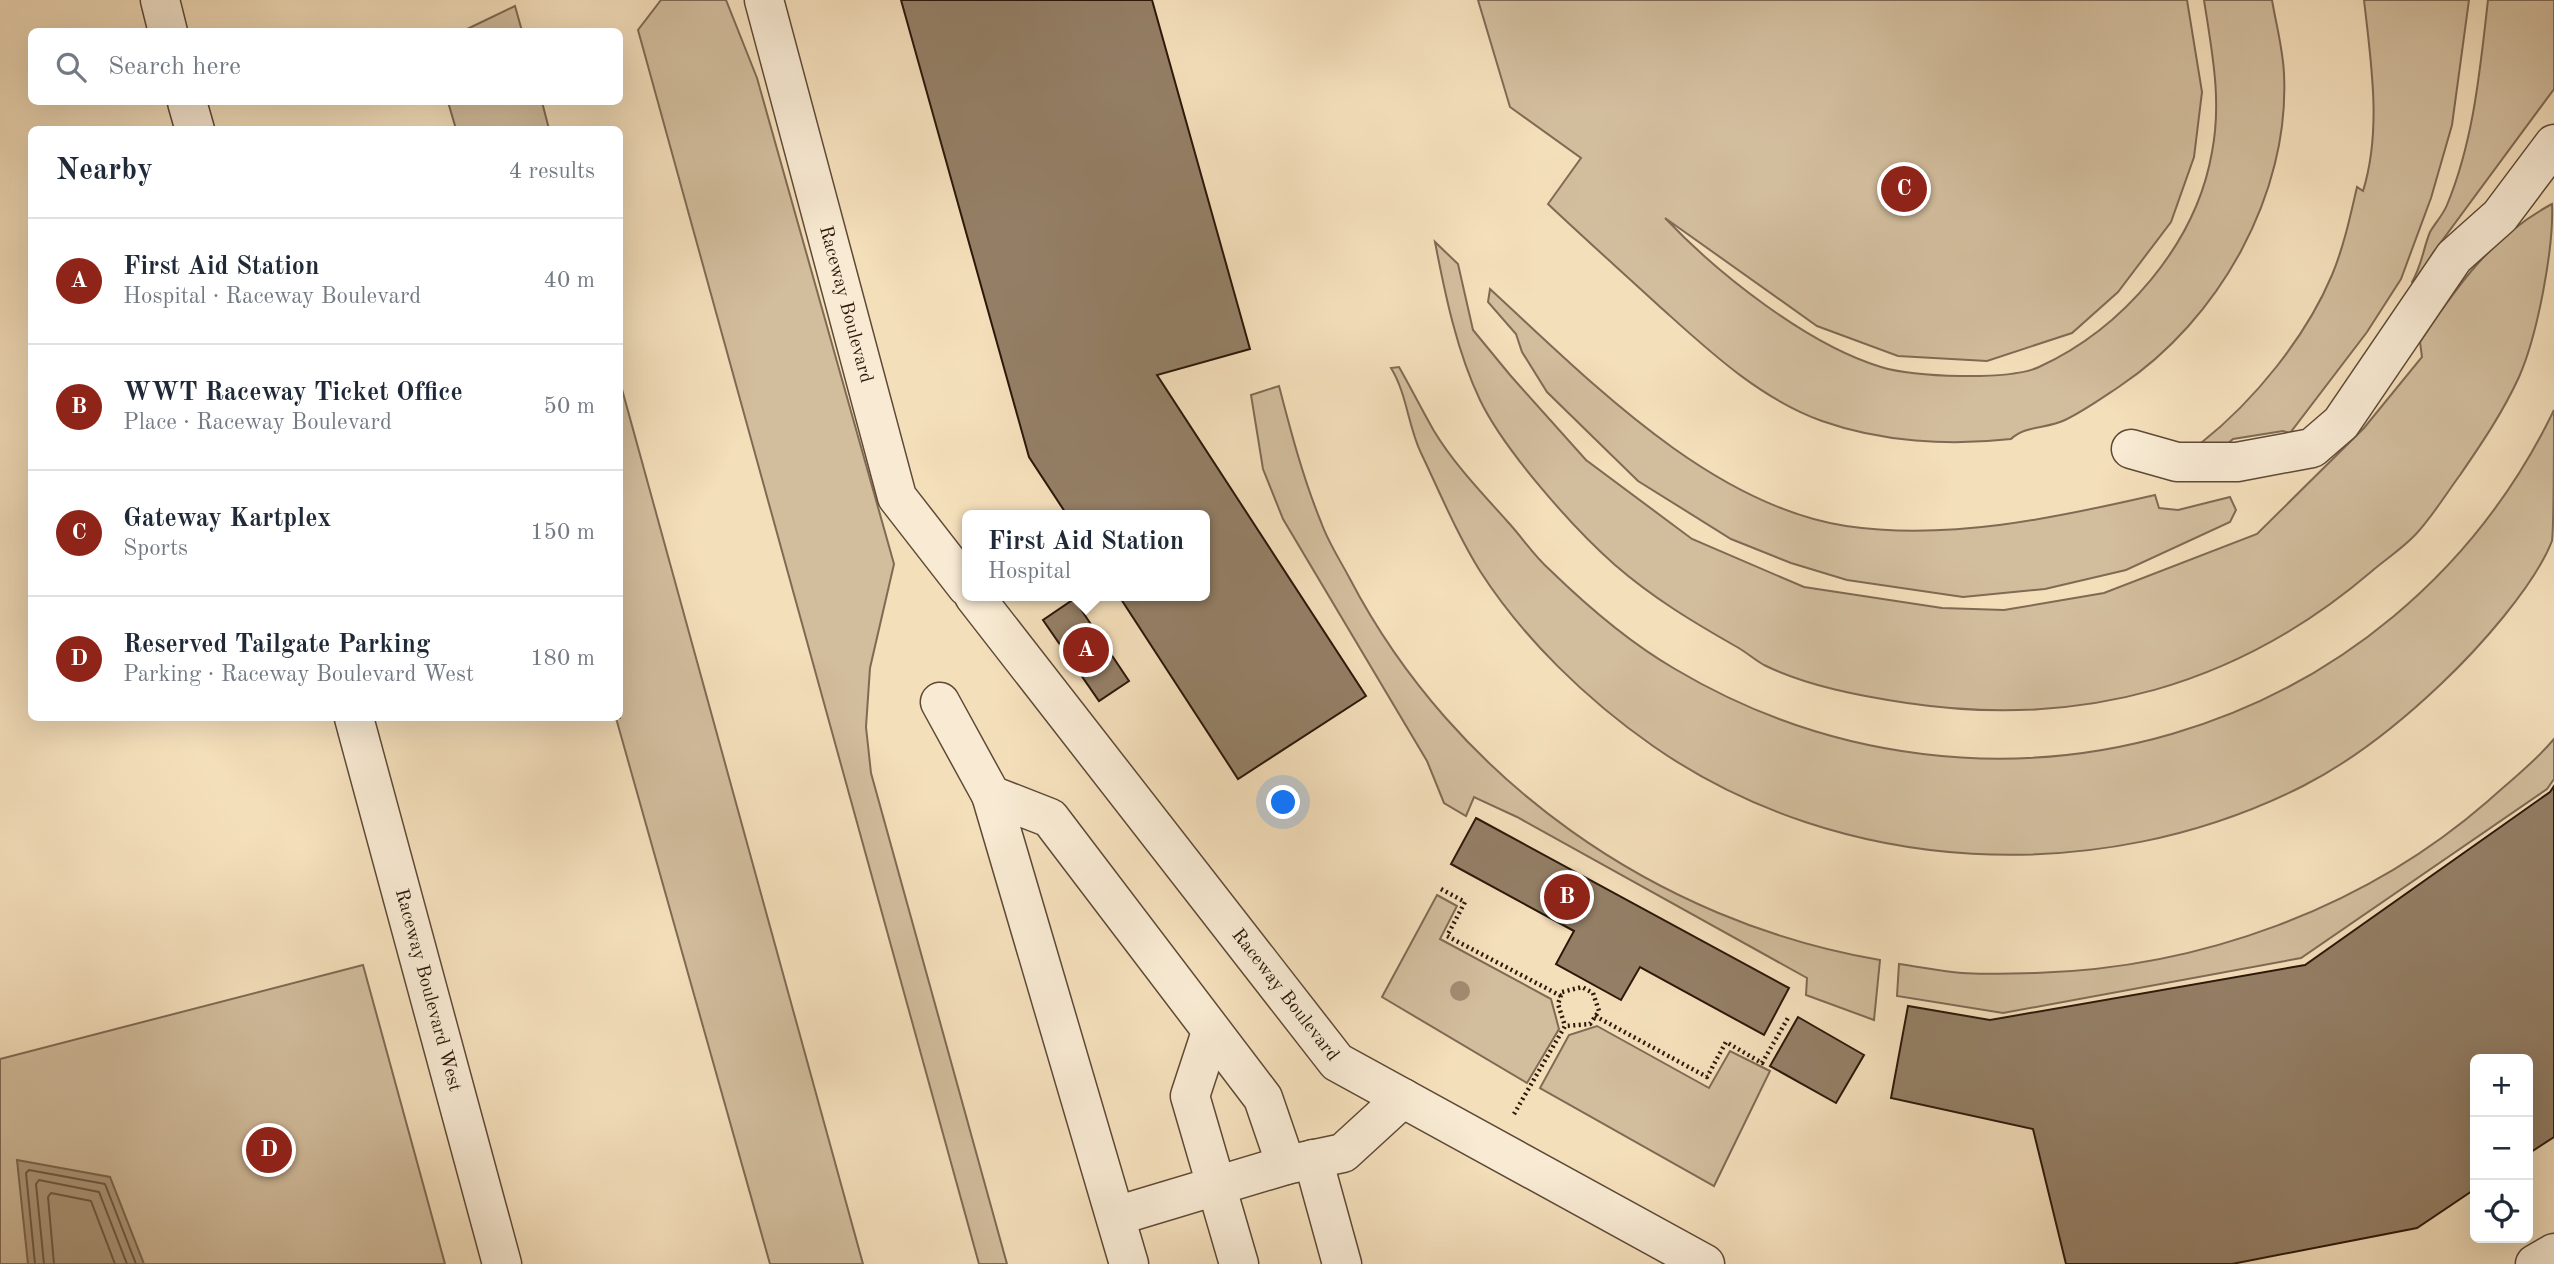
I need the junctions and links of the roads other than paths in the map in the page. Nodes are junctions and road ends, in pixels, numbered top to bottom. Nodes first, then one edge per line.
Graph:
1 (160, 0) edge
2 (764, 0) edge
3 (167, 28) edge
4 (188, 105) edge
5 (194, 126) edge
6 (2554, 144) edge
7 (2131, 449) dead end
8 (962, 581) edge
9 (978, 601) edge
10 (940, 702) dead end
11 (355, 721) edge
12 (991, 795) junction
13 (1211, 1032) junction
14 (1403, 1098) junction
15 (1300, 1162) junction
16 (1219, 1187) junction
17 (1116, 1216) junction
18 (2554, 1253) edge
19 (502, 1264) edge
20 (1129, 1264) edge
21 (1239, 1264) edge
22 (1342, 1264) edge
23 (1705, 1264) edge
24 (2535, 1264) edge

1 - 3 street
2 - 8 street, Raceway Boulevard
4 - 5 street
6 - 7 street
9 - 14 street, Raceway Boulevard
10 - 12 street
11 - 19 street, Raceway Boulevard West
12 - 13 street
12 - 17 street
13 - 15 street
13 - 16 street
14 - 15 street
14 - 23 street, Raceway Boulevard
15 - 16 street
15 - 22 street
16 - 17 street
16 - 21 street
17 - 20 street
18 - 24 street

